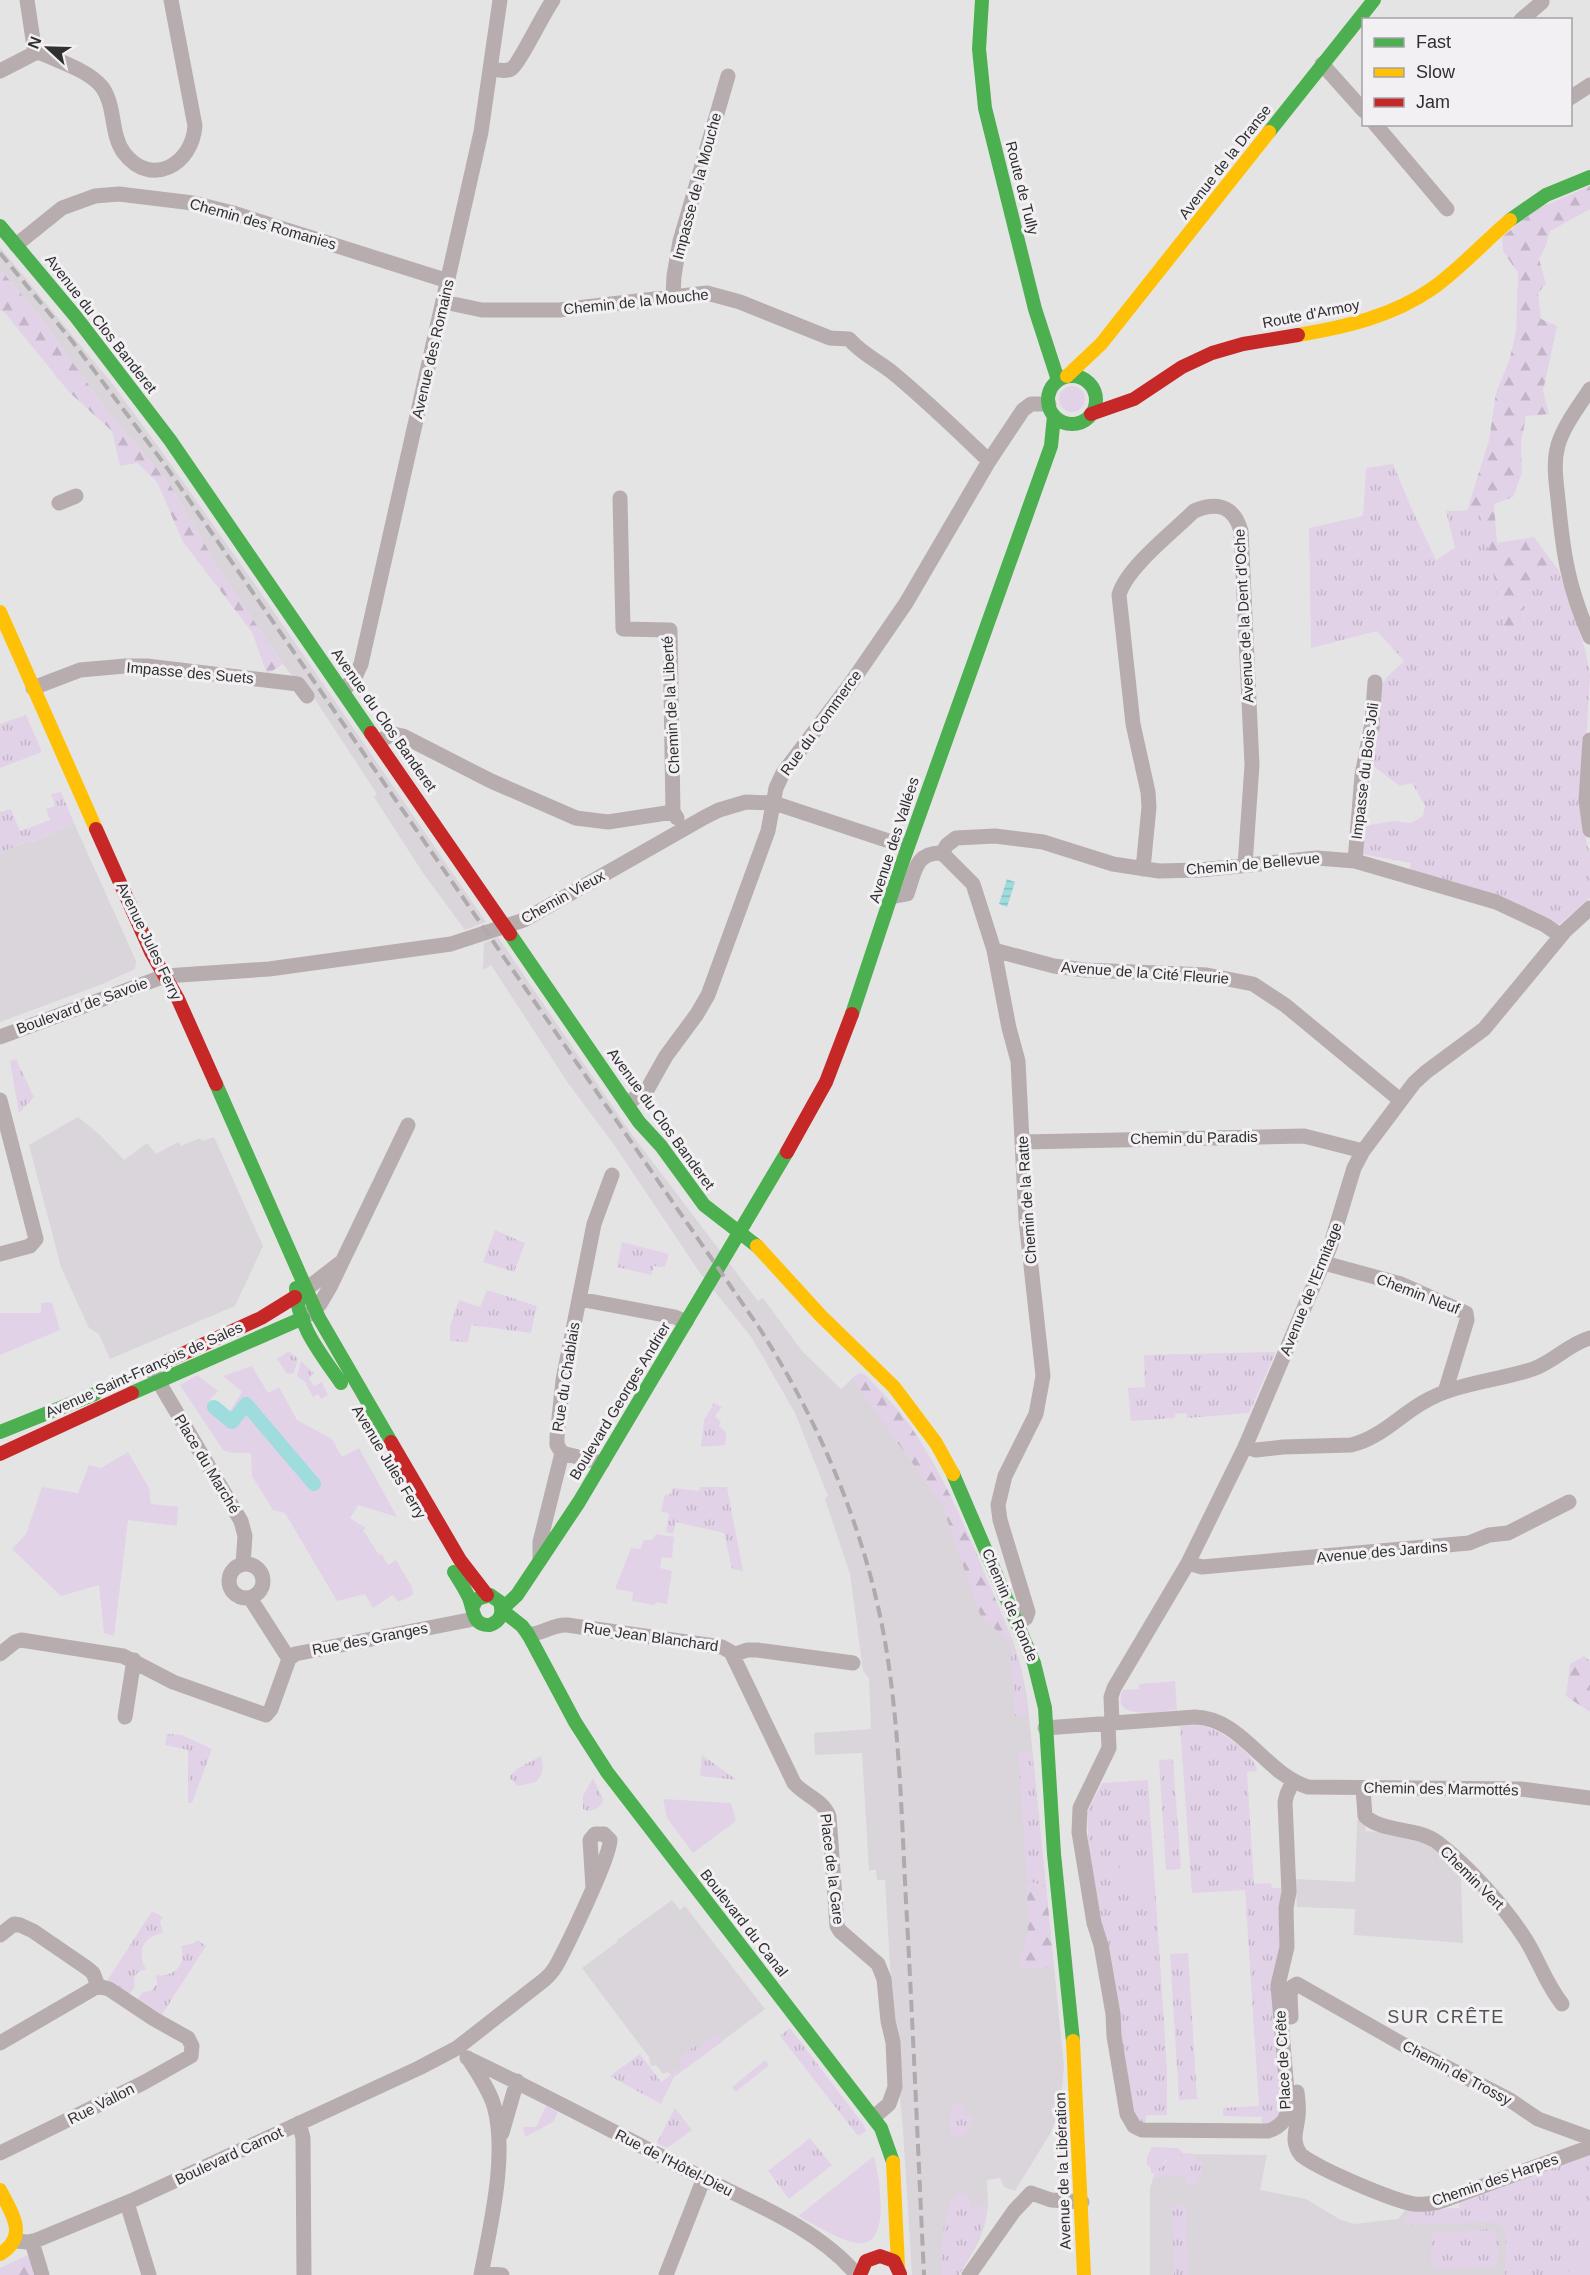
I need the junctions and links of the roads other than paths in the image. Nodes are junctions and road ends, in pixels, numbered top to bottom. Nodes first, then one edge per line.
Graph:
1 (27, 0) edge
2 (171, 0) edge
3 (500, 0) edge
4 (553, 0) edge
5 (982, 0) edge
6 (1374, 0) edge
7 (1542, 3) dead end
8 (1523, 18) edge
9 (35, 53) junction
10 (1322, 64) junction
11 (492, 69) junction
12 (0, 71) edge
13 (728, 76) dead end
14 (1590, 85) edge
15 (1572, 97) edge
16 (1362, 109) edge
17 (1384, 127) edge
18 (1590, 177) edge
19 (1447, 209) dead end
20 (0, 226) edge
21 (16, 245) junction
22 (448, 281) junction
23 (673, 296) junction
24 (444, 302) junction
25 (1101, 344) junction
26 (1063, 378) junction
27 (1093, 389) junction
28 (1590, 389) edge
29 (1118, 404) junction
30 (1052, 410) junction
31 (1091, 414) junction
32 (1073, 424) junction
33 (1051, 446) junction
34 (989, 461) junction
35 (76, 496) dead end
36 (620, 498) dead end
37 (59, 503) dead end
38 (0, 612) edge
39 (1590, 637) edge
40 (1375, 682) dead end
41 (33, 687) junction
42 (344, 691) junction
43 (307, 696) dead end
44 (1590, 740) edge
45 (378, 741) junction
46 (774, 803) junction
47 (673, 812) junction
48 (684, 829) junction
49 (1590, 830) edge
50 (907, 847) junction
51 (942, 853) junction
52 (1356, 861) junction
53 (1245, 865) junction
54 (1143, 869) junction
55 (891, 897) junction
56 (1590, 908) edge
57 (505, 925) junction
58 (1561, 936) junction
59 (994, 950) junction
60 (165, 976) junction
61 (0, 1037) edge
62 (0, 1100) edge
63 (1400, 1100) junction
64 (627, 1104) junction
65 (408, 1125) dead end
66 (1023, 1142) junction
67 (1363, 1150) junction
68 (612, 1175) dead end
69 (739, 1231) junction
70 (0, 1254) edge
71 (340, 1263) junction
72 (1324, 1263) junction
73 (301, 1293) junction
74 (579, 1299) junction
75 (309, 1314) junction
76 (686, 1322) junction
77 (1590, 1338) edge
78 (149, 1374) junction
79 (110, 1387) dead end
80 (1445, 1392) junction
81 (0, 1432) edge
82 (1245, 1447) junction
83 (562, 1453) junction
84 (0, 1454) edge
85 (602, 1463) junction
86 (402, 1472) junction
87 (1569, 1502) dead end
88 (540, 1560) junction
89 (1188, 1563) junction
90 (243, 1564) junction
91 (524, 1584) junction
92 (490, 1595) junction
93 (250, 1598) junction
94 (503, 1609) junction
95 (473, 1613) junction
96 (1018, 1623) junction
97 (489, 1626) junction
98 (528, 1634) junction
99 (0, 1654) edge
100 (538, 1655) junction
101 (733, 1655) junction
102 (289, 1659) junction
103 (134, 1660) junction
104 (853, 1663) dead end
105 (125, 1717) dead end
106 (1110, 1723) junction
107 (1046, 1728) junction
108 (1293, 1781) junction
109 (798, 1788) joint
110 (1363, 1788) junction
111 (1590, 1798) edge
112 (593, 1888) dead end
113 (0, 1935) edge
114 (1295, 1984) joint
115 (98, 1986) junction
116 (1562, 2004) dead end
117 (0, 2043) edge
118 (462, 2053) junction
119 (1075, 2066) joint
120 (517, 2081) junction
121 (874, 2117) junction
122 (299, 2123) junction
123 (1590, 2138) edge
124 (1590, 2147) edge
125 (498, 2150) junction
126 (0, 2153) edge
127 (1301, 2155) joint
128 (704, 2178) junction
129 (0, 2190) edge
130 (1082, 2202) junction
131 (127, 2203) junction
132 (895, 2218) junction
133 (15, 2241) junction
134 (32, 2242) junction
135 (830, 2247) junction
136 (0, 2254) edge
137 (875, 2256) junction
138 (899, 2271) edge
139 (482, 2274) edge
140 (42, 2275) edge
141 (149, 2275) edge
142 (304, 2275) edge
143 (502, 2275) edge
144 (666, 2275) edge
145 (858, 2275) edge
146 (969, 2275) edge
147 (1084, 2275) edge

1 - 9 street
2 - 9 street
3 - 11 street, Avenue des Romains
4 - 11 street
5 - 26 main road, Route de Tully
6 - 10 main road, Avenue de la Dranse
7 - 8 street
9 - 12 street
10 - 16 street
10 - 25 main road, Avenue de la Dranse
11 - 22 street, Avenue des Romains
13 - 23 street, Impasse de la Mouche
14 - 15 street
17 - 19 street
18 - 29 main road, Route d'Armoy
20 - 21 main road, Avenue du Clos Banderet
21 - 22 street, Chemin des Romanies
21 - 42 main road, Avenue du Clos Banderet
22 - 24 street, Avenue des Romains
23 - 24 street, Chemin de la Mouche
23 - 34 street, Chemin de la Mouche
24 - 42 street, Avenue des Romains
25 - 26 main road, Avenue de la Dranse
25 - 27 main road, Avenue de la Dranse
26 - 27 main road
26 - 30 main road
27 - 29 main road
27 - 31 main road
28 - 39 street
29 - 31 main road, Route d'Armoy
30 - 32 main road
30 - 33 main road, Avenue des Vallées
30 - 34 street, Rue du Commerce
31 - 32 main road
32 - 33 main road, Avenue des Vallées
33 - 50 main road, Avenue des Vallées
34 - 46 street, Rue du Commerce
35 - 37 street
36 - 47 street, Chemin de la Liberté
38 - 41 main road, Avenue Jules Ferry
40 - 52 street, Impasse du Bois Joli
41 - 43 street, Impasse des Suets
41 - 60 main road, Avenue Jules Ferry
42 - 45 main road, Avenue du Clos Banderet
44 - 49 street
45 - 47 street
45 - 57 main road, Avenue du Clos Banderet
46 - 48 street, Chemin Vieux
46 - 50 street, Chemin Vieux
46 - 64 street, Rue du Commerce
47 - 48 street
48 - 57 street, Chemin Vieux
50 - 55 main road, Avenue des Vallées
51 - 54 street, Chemin de Bellevue
51 - 55 street
51 - 59 street, Chemin de la Ratte
52 - 53 street, Chemin de Bellevue
52 - 58 street, Chemin de Bellevue
53 - 54 street, Chemin de Bellevue
53 - 54 street, Avenue de la Dent d'Oche
55 - 69 main road, Avenue des Vallées
56 - 58 street, Avenue de l'Ermitage
57 - 60 street, Chemin Vieux
57 - 64 main road, Avenue du Clos Banderet
58 - 63 street, Avenue de l'Ermitage
59 - 63 street, Avenue de la Cité Fleurie
59 - 66 street, Chemin de la Ratte
60 - 61 street, Boulevard de Savoie
60 - 73 main road, Avenue Jules Ferry
62 - 70 street
63 - 67 street, Avenue de l'Ermitage
64 - 69 main road, Avenue du Clos Banderet
65 - 71 street
66 - 67 street, Chemin du Paradis
66 - 96 street, Chemin de la Ratte
67 - 72 street, Avenue de l'Ermitage
68 - 74 street, Rue du Chablais
69 - 76 main road, Boulevard Georges Andrier
69 - 96 main road, Chemin de Ronde
71 - 73 street
71 - 75 street
72 - 80 street, Chemin Neuf
72 - 82 street, Avenue de l'Ermitage
73 - 75 main road, Avenue Jules Ferry
73 - 78 main road, Avenue Saint-François de Sales
74 - 76 street
74 - 83 street, Rue du Chablais
75 - 78 main road, Avenue Saint-François de Sales
75 - 86 main road, Avenue Jules Ferry
76 - 85 main road, Boulevard Georges Andrier
77 - 80 street
78 - 84 main road, Avenue Saint-François de Sales
78 - 90 street, Place du Marché
79 - 81 main road, Avenue Saint-François de Sales
80 - 82 street
82 - 89 street, Avenue de l'Ermitage
83 - 85 street
83 - 88 street, Rue du Chablais
85 - 88 main road, Boulevard Georges Andrier
86 - 92 main road, Avenue Jules Ferry
86 - 95 main road, Avenue Jules Ferry
87 - 89 street, Avenue des Jardins
88 - 91 main road, Boulevard Georges Andrier
89 - 106 street, Avenue de l'Ermitage
90 - 93 street
90 - 93 street, Place du Marché
91 - 92 main road
91 - 94 main road, Boulevard Georges Andrier
91 - 98 main road
92 - 94 main road
92 - 95 main road
93 - 102 street, Place du Marché
94 - 97 main road
94 - 98 main road, Boulevard du Canal
95 - 97 main road
95 - 102 street, Rue des Granges
96 - 107 main road, Chemin de Ronde
97 - 100 main road, Boulevard du Canal
98 - 100 main road, Boulevard du Canal
98 - 101 street, Rue Jean Blanchard
99 - 103 street
100 - 121 main road, Boulevard du Canal
101 - 104 street
101 - 109 street, Rue Jean Blanchard
102 - 103 street
103 - 105 street
106 - 107 street
106 - 108 street
106 - 108 street, Place de Crête
107 - 119 main road, Chemin de Ronde
108 - 110 street, Chemin des Marmottés
109 - 121 street, Place de la Gare
110 - 111 street, Chemin des Marmottés
110 - 116 street, Chemin Vert
112 - 118 street, Boulevard Carnot
113 - 115 street
114 - 123 street, Chemin de Trossy
114 - 127 street, Place de Crête
115 - 117 street
115 - 126 street, Rue Vallon
118 - 120 street, Rue de l'Hôtel-Dieu
118 - 122 street, Boulevard Carnot
118 - 125 street
119 - 130 main road, Avenue de la Libération
120 - 125 street
120 - 128 street, Rue de l'Hôtel-Dieu
121 - 132 main road, Boulevard du Canal
122 - 131 street, Boulevard Carnot
122 - 142 street
124 - 127 street, Chemin des Harpes
125 - 139 street
128 - 135 street, Rue de l'Hôtel-Dieu
128 - 144 street
129 - 133 main road
130 - 146 street
130 - 147 main road, Avenue de la Libération
131 - 134 street, Boulevard Carnot
131 - 141 street
132 - 137 main road, Boulevard du Canal
132 - 138 main road, Boulevard du Canal
133 - 134 street, Boulevard Carnot
133 - 136 main road
134 - 140 street
135 - 137 street, Rue de l'Hôtel-Dieu
135 - 145 street, Rue de l'Hôtel-Dieu
137 - 138 main road, Rue de l'Hôtel-Dieu
137 - 145 main road, Rue de l'Hôtel-Dieu
139 - 143 street

